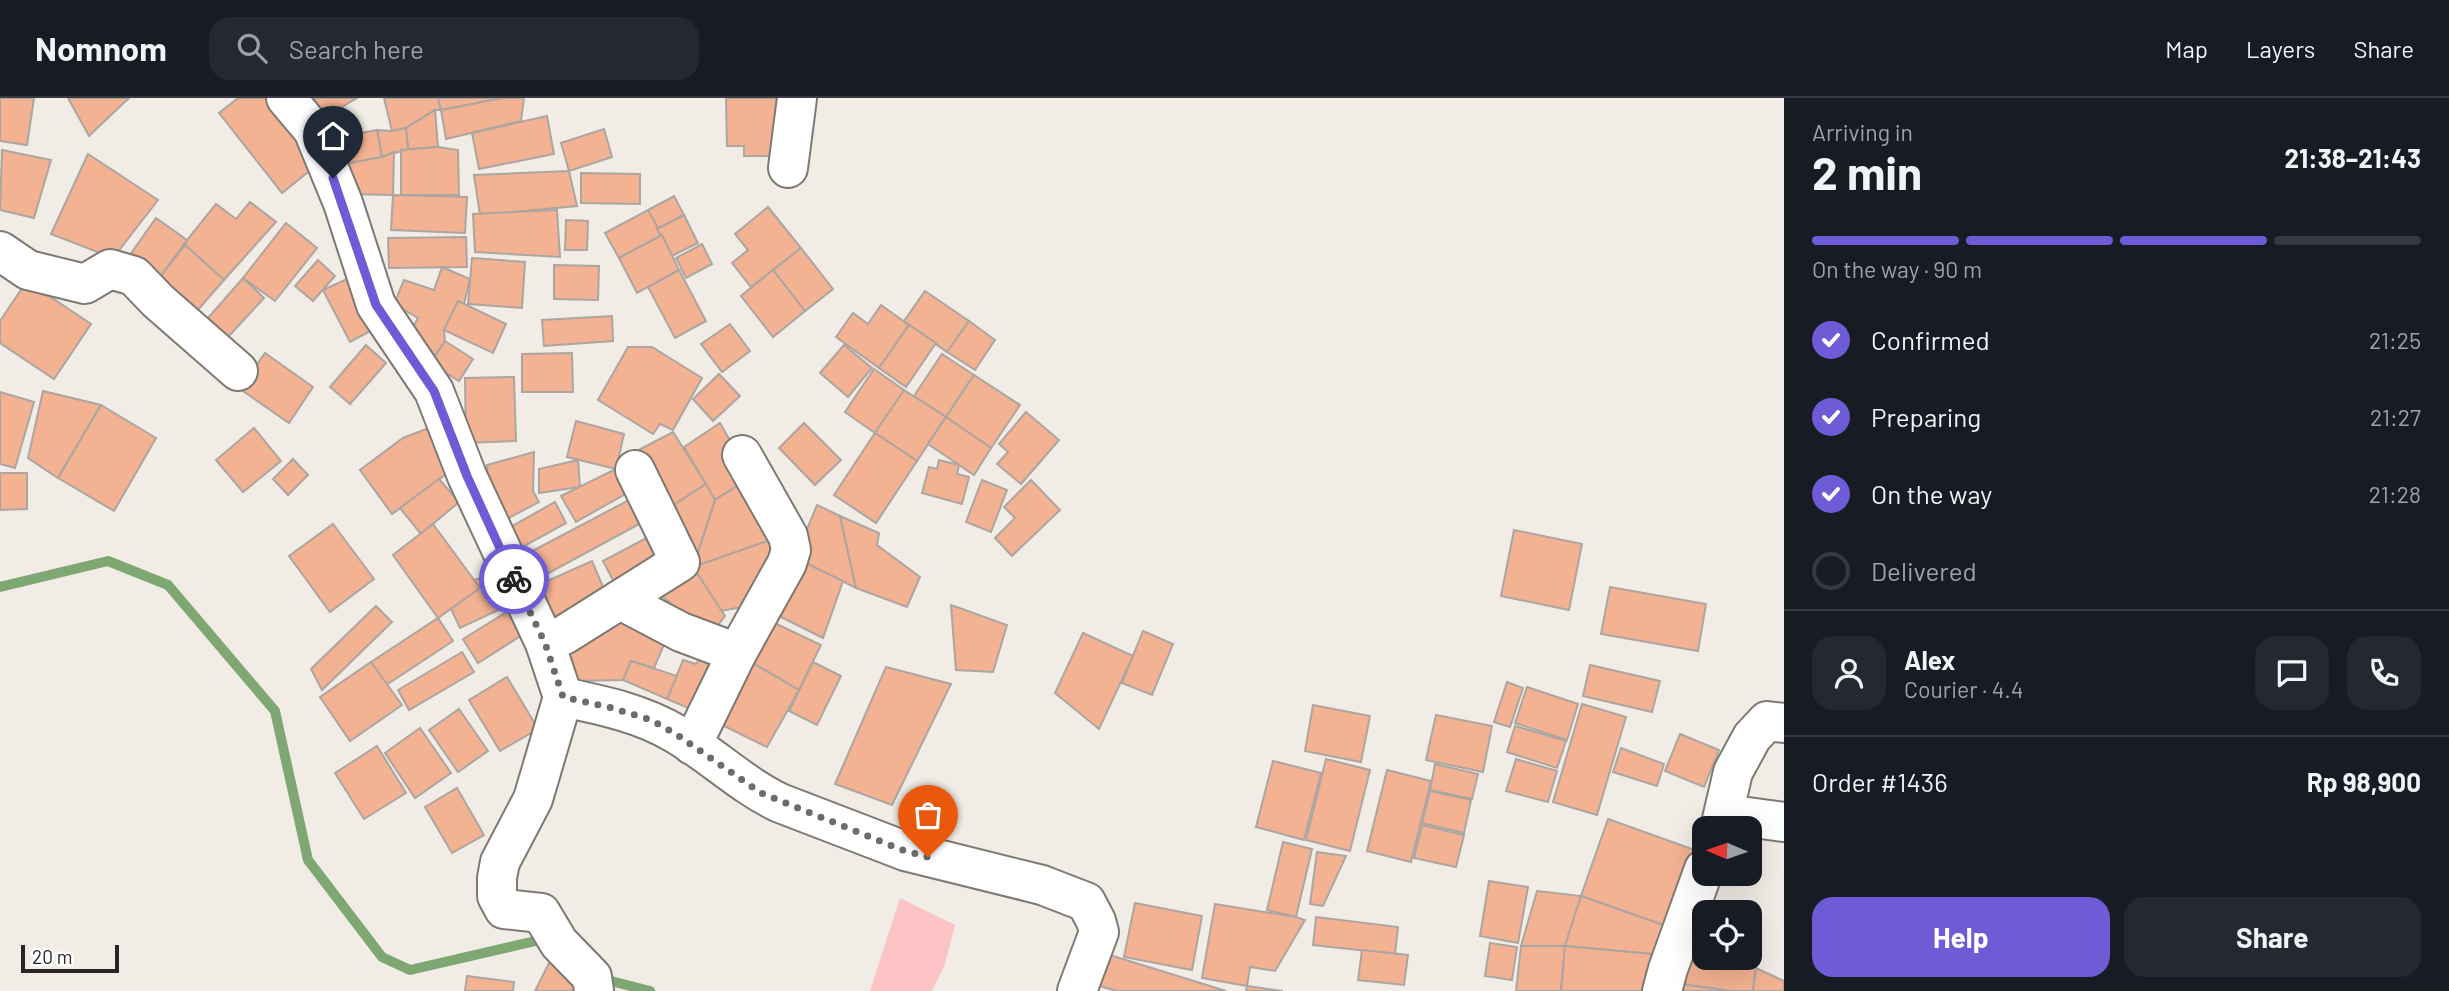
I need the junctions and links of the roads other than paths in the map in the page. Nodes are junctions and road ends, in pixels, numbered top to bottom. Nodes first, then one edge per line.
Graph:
1 (286, 98) edge
2 (797, 98) edge
3 (788, 168) dead end
4 (0, 251) edge
5 (238, 371) dead end
6 (742, 455) dead end
7 (635, 470) dead end
8 (620, 600) junction
9 (545, 643) junction
10 (737, 653) junction
11 (563, 697) junction
12 (1784, 723) edge
13 (692, 745) junction
14 (1723, 816) edge
15 (1762, 822) edge
16 (1784, 822) edge
17 (1698, 886) edge
18 (593, 984) edge
19 (1077, 991) edge
20 (1662, 991) edge

1 - 9 street
2 - 3 street
4 - 5 street
6 - 10 street
7 - 8 street
8 - 9 street
8 - 10 street
9 - 11 street
10 - 13 street
11 - 13 street
11 - 18 street
12 - 14 street
13 - 19 street
15 - 16 street
17 - 20 street

